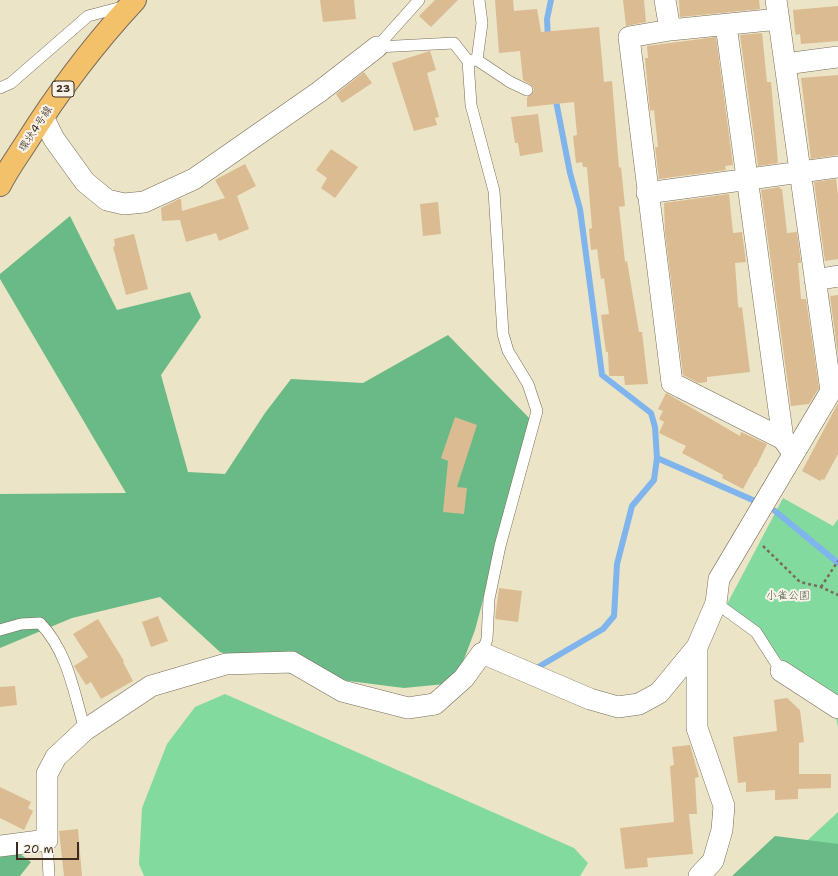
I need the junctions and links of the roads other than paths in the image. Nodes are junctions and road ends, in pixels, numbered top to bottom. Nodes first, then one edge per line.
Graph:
1 (419, 0) edge
2 (479, 0) edge
3 (665, 0) edge
4 (133, 2) edge
5 (778, 10) edge
6 (726, 25) junction
7 (670, 30) junction
8 (377, 47) junction
9 (838, 57) edge
10 (472, 60) junction
11 (785, 64) junction
12 (0, 88) edge
13 (527, 90) dead end
14 (43, 117) junction
15 (838, 167) edge
16 (800, 172) junction
17 (747, 178) junction
18 (0, 185) edge
19 (647, 193) junction
20 (838, 276) edge
21 (815, 280) junction
22 (834, 389) edge
23 (788, 446) junction
24 (716, 603) junction
25 (0, 630) edge
26 (697, 647) junction
27 (482, 653) junction
28 (781, 671) joint
29 (838, 708) edge
30 (85, 730) junction
31 (47, 840) junction
32 (0, 846) edge
33 (49, 876) edge
34 (699, 876) edge

1 - 8 lane
2 - 10 lane
3 - 7 street
4 - 12 lane
4 - 14 main road, 環状4号線 / 23
5 - 6 street
5 - 11 street
6 - 7 street
6 - 17 street
7 - 19 street
8 - 10 lane
8 - 14 street
9 - 11 street
10 - 13 lane
10 - 27 lane
11 - 16 street
14 - 18 main road, 環状4号線 / 23
15 - 16 street
16 - 17 street
16 - 21 street
17 - 19 street
17 - 23 street
19 - 23 street
20 - 21 street
21 - 22 street
22 - 23 street
23 - 24 street
24 - 26 street
24 - 28 lane
25 - 30 lane
26 - 27 street
26 - 34 street
27 - 30 street
28 - 29 street
30 - 31 street
31 - 32 street
31 - 33 lane

